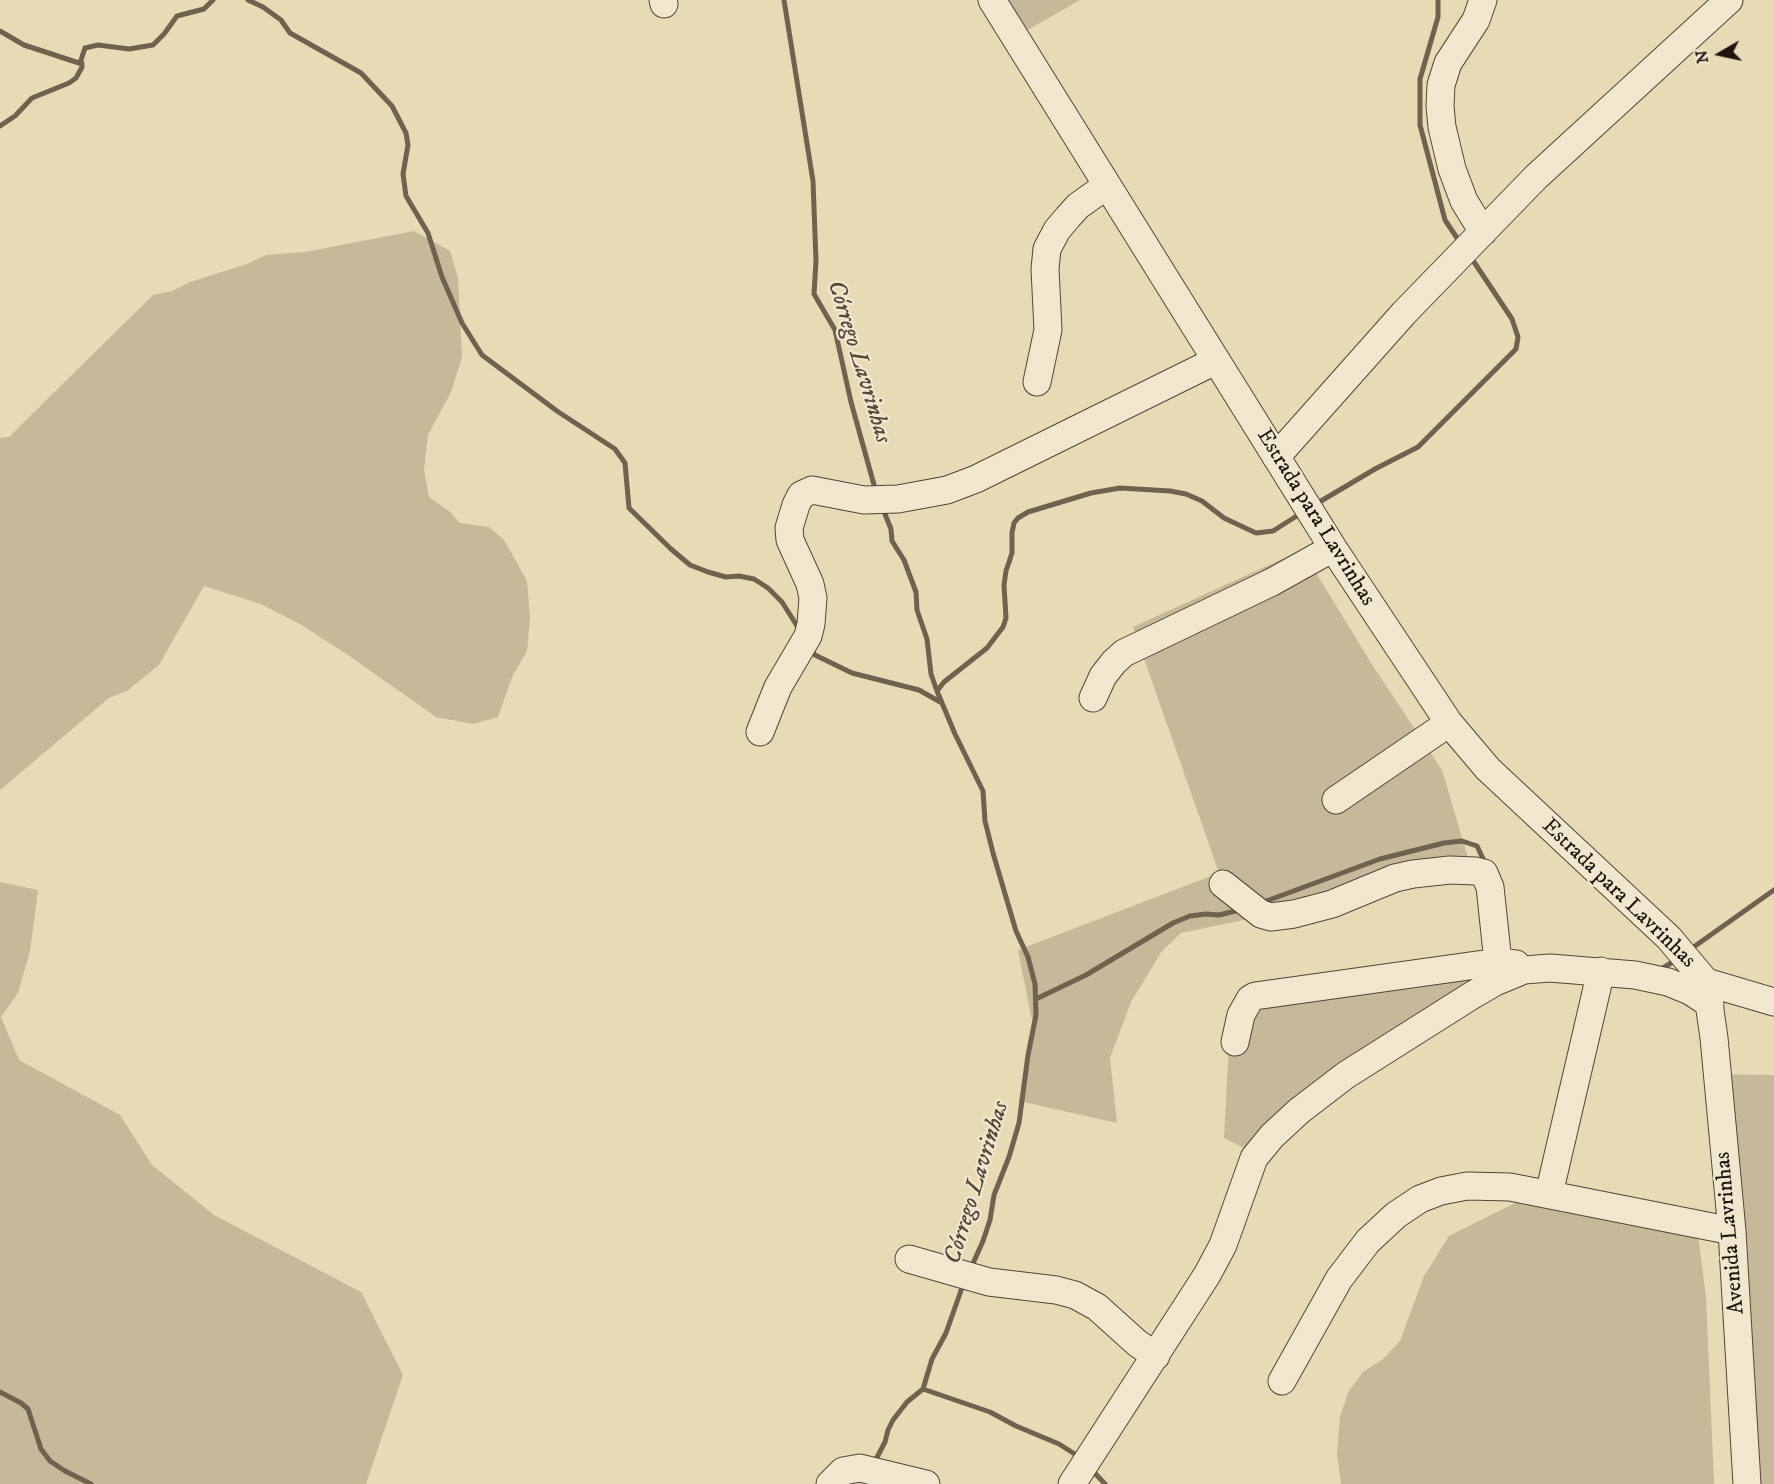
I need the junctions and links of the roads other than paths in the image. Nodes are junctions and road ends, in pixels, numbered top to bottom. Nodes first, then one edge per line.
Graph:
1 (1483, 0) edge
2 (1729, 0) edge
3 (998, 6) edge
4 (1106, 186) junction
5 (1483, 232) junction
6 (1215, 361) junction
7 (1037, 382) dead end
8 (1275, 457) junction
9 (1333, 548) junction
10 (1093, 698) dead end
11 (1449, 723) junction
12 (760, 732) dead end
13 (1336, 800) dead end
14 (1222, 884) dead end
15 (1498, 962) junction
16 (1524, 970) junction
17 (1601, 972) junction
18 (1708, 993) junction
19 (1774, 1002) edge
20 (1235, 1042) dead end
21 (1549, 1194) junction
22 (1732, 1231) junction
23 (909, 1260) dead end
24 (1156, 1356) junction
25 (1282, 1382) dead end
26 (830, 1484) edge
27 (926, 1484) edge
28 (1072, 1484) edge
29 (1747, 1484) edge

1 - 5 street
2 - 5 street
3 - 4 street, Estrada para Lavrinhas
4 - 6 street, Estrada para Lavrinhas
4 - 7 street
5 - 8 street
6 - 8 street, Estrada para Lavrinhas
6 - 12 street
8 - 9 street, Estrada para Lavrinhas
9 - 10 street
9 - 11 street, Estrada para Lavrinhas
11 - 13 street
11 - 18 street, Estrada para Lavrinhas
14 - 15 street
15 - 16 street
15 - 20 street
16 - 17 street
16 - 24 street
17 - 18 street
17 - 21 street
18 - 19 street
18 - 22 street, Avenida Lavrinhas
21 - 22 street
21 - 25 street
22 - 29 street, Avenida Lavrinhas
23 - 24 street
24 - 28 street
26 - 27 street

